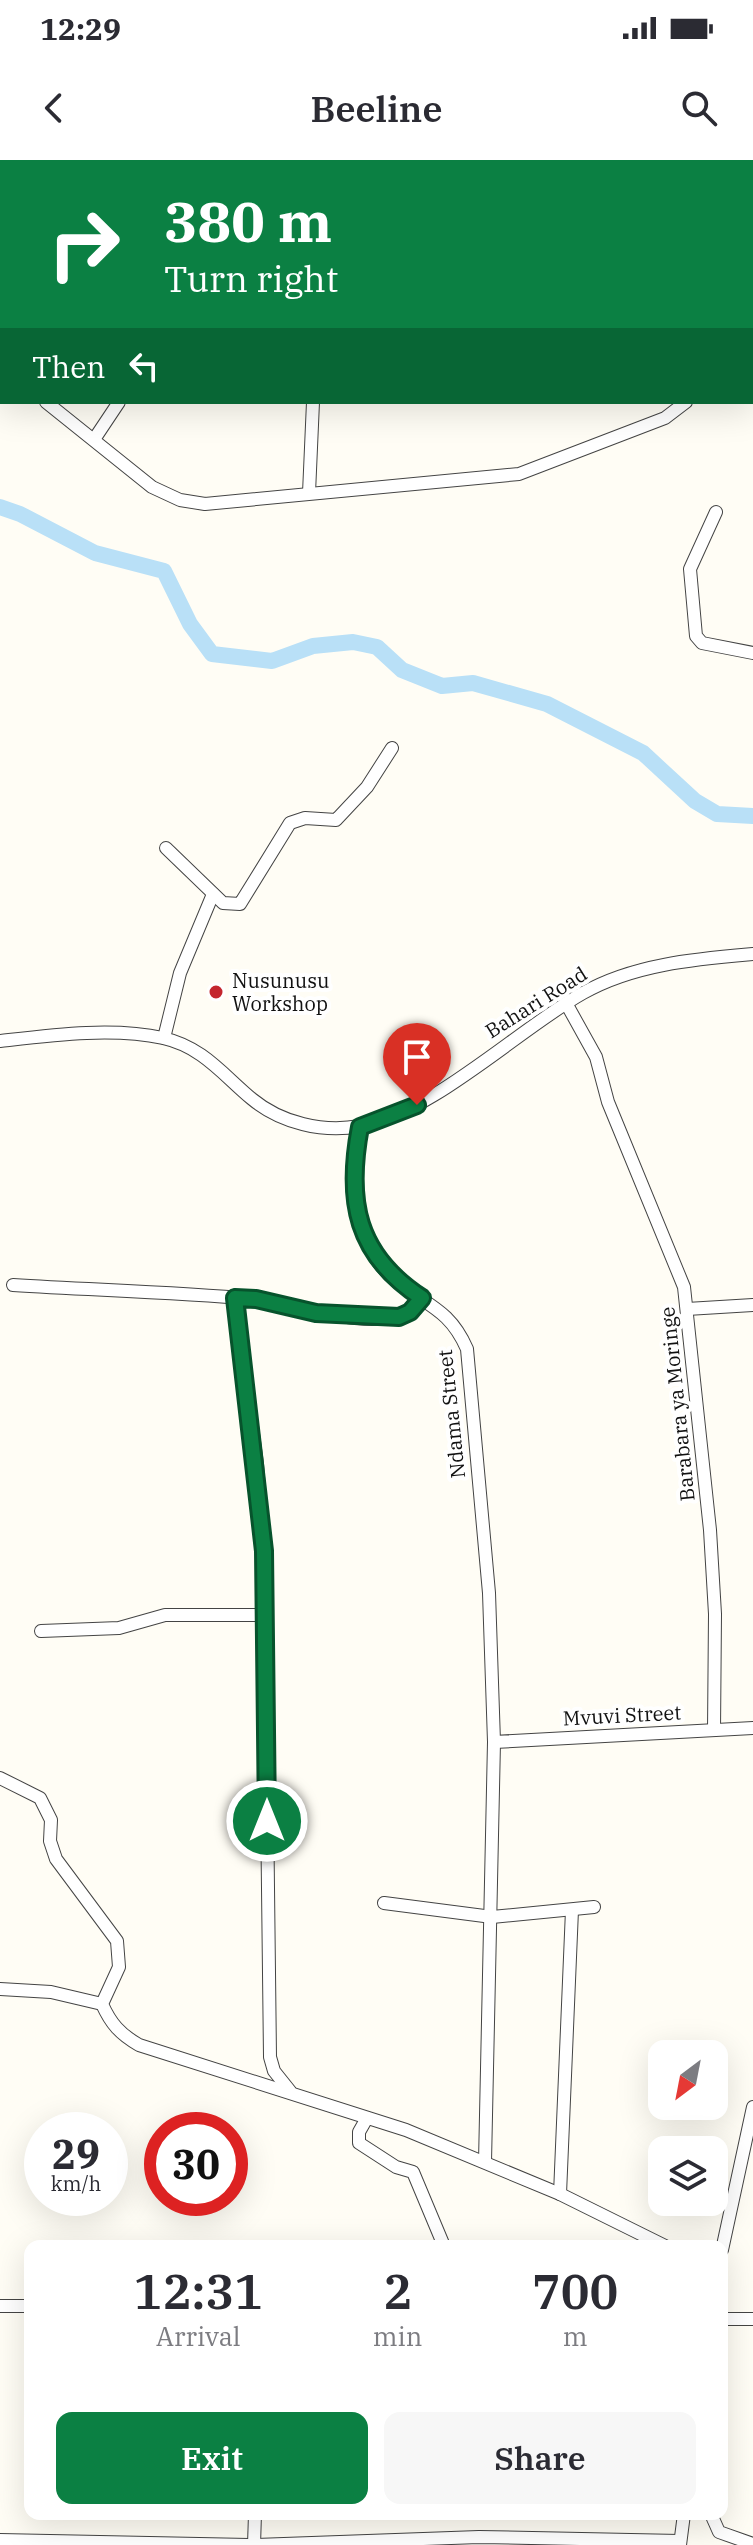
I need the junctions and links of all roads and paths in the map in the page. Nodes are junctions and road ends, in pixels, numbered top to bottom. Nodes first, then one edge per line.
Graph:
1 (49, 404) edge
2 (118, 404) edge
3 (313, 404) edge
4 (683, 404) edge
5 (95, 438) junction
6 (309, 493) junction
7 (716, 512) dead end
8 (753, 653) edge
9 (392, 748) dead end
10 (166, 848) dead end
11 (213, 894) junction
12 (753, 954) edge
13 (566, 1003) junction
14 (164, 1038) junction
15 (0, 1041) edge
16 (360, 1127) junction
17 (13, 1285) dead end
18 (235, 1298) junction
19 (422, 1298) junction
20 (753, 1305) edge
21 (687, 1309) junction
22 (265, 1615) junction
23 (41, 1631) dead end
24 (753, 1728) edge
25 (714, 1730) junction
26 (494, 1742) junction
27 (0, 1778) edge
28 (384, 1903) dead end
29 (594, 1907) dead end
30 (572, 1910) junction
31 (492, 1917) junction
32 (0, 1989) edge
33 (102, 2004) junction
34 (293, 2093) junction
35 (753, 2107) edge
36 (367, 2118) junction
37 (749, 2133) edge
38 (485, 2162) junction
39 (560, 2194) junction
40 (441, 2240) edge
41 (653, 2240) edge
42 (724, 2240) edge
43 (0, 2306) edge
44 (24, 2306) edge
45 (728, 2319) edge
46 (753, 2319) edge
47 (255, 2520) edge
48 (683, 2520) edge
49 (714, 2520) edge
50 (0, 2540) edge
51 (479, 2541) edge
52 (680, 2543) edge
53 (753, 2544) edge
54 (253, 2545) edge

1 - 5 street
2 - 5 street
3 - 6 street
4 - 6 street
5 - 6 street
7 - 8 street
9 - 11 street
10 - 11 street
11 - 14 street
12 - 13 street, Bahari Road
13 - 16 street, Bahari Road
13 - 21 street, Barabara ya Moringe
14 - 15 street, Bahari Road
14 - 16 street, Bahari Road
16 - 19 street, Ndama Street
17 - 18 street
18 - 19 street
18 - 22 street
19 - 26 street, Ndama Street
20 - 21 street
21 - 25 street, Barabara ya Moringe
22 - 23 street
22 - 34 street
24 - 25 street, Mvuvi Street
25 - 26 street, Mvuvi Street
26 - 31 street, Ndama Street
27 - 33 street
28 - 31 street
29 - 30 street
30 - 31 street
30 - 39 street
31 - 38 street, Ndama Street
32 - 33 street
33 - 34 street
34 - 36 street
35 - 37 street
36 - 38 street
36 - 40 street
37 - 42 street
38 - 39 street
39 - 41 street
43 - 44 street
45 - 46 street
47 - 54 street
48 - 52 street
49 - 53 street
50 - 54 street
51 - 52 street
51 - 54 street

